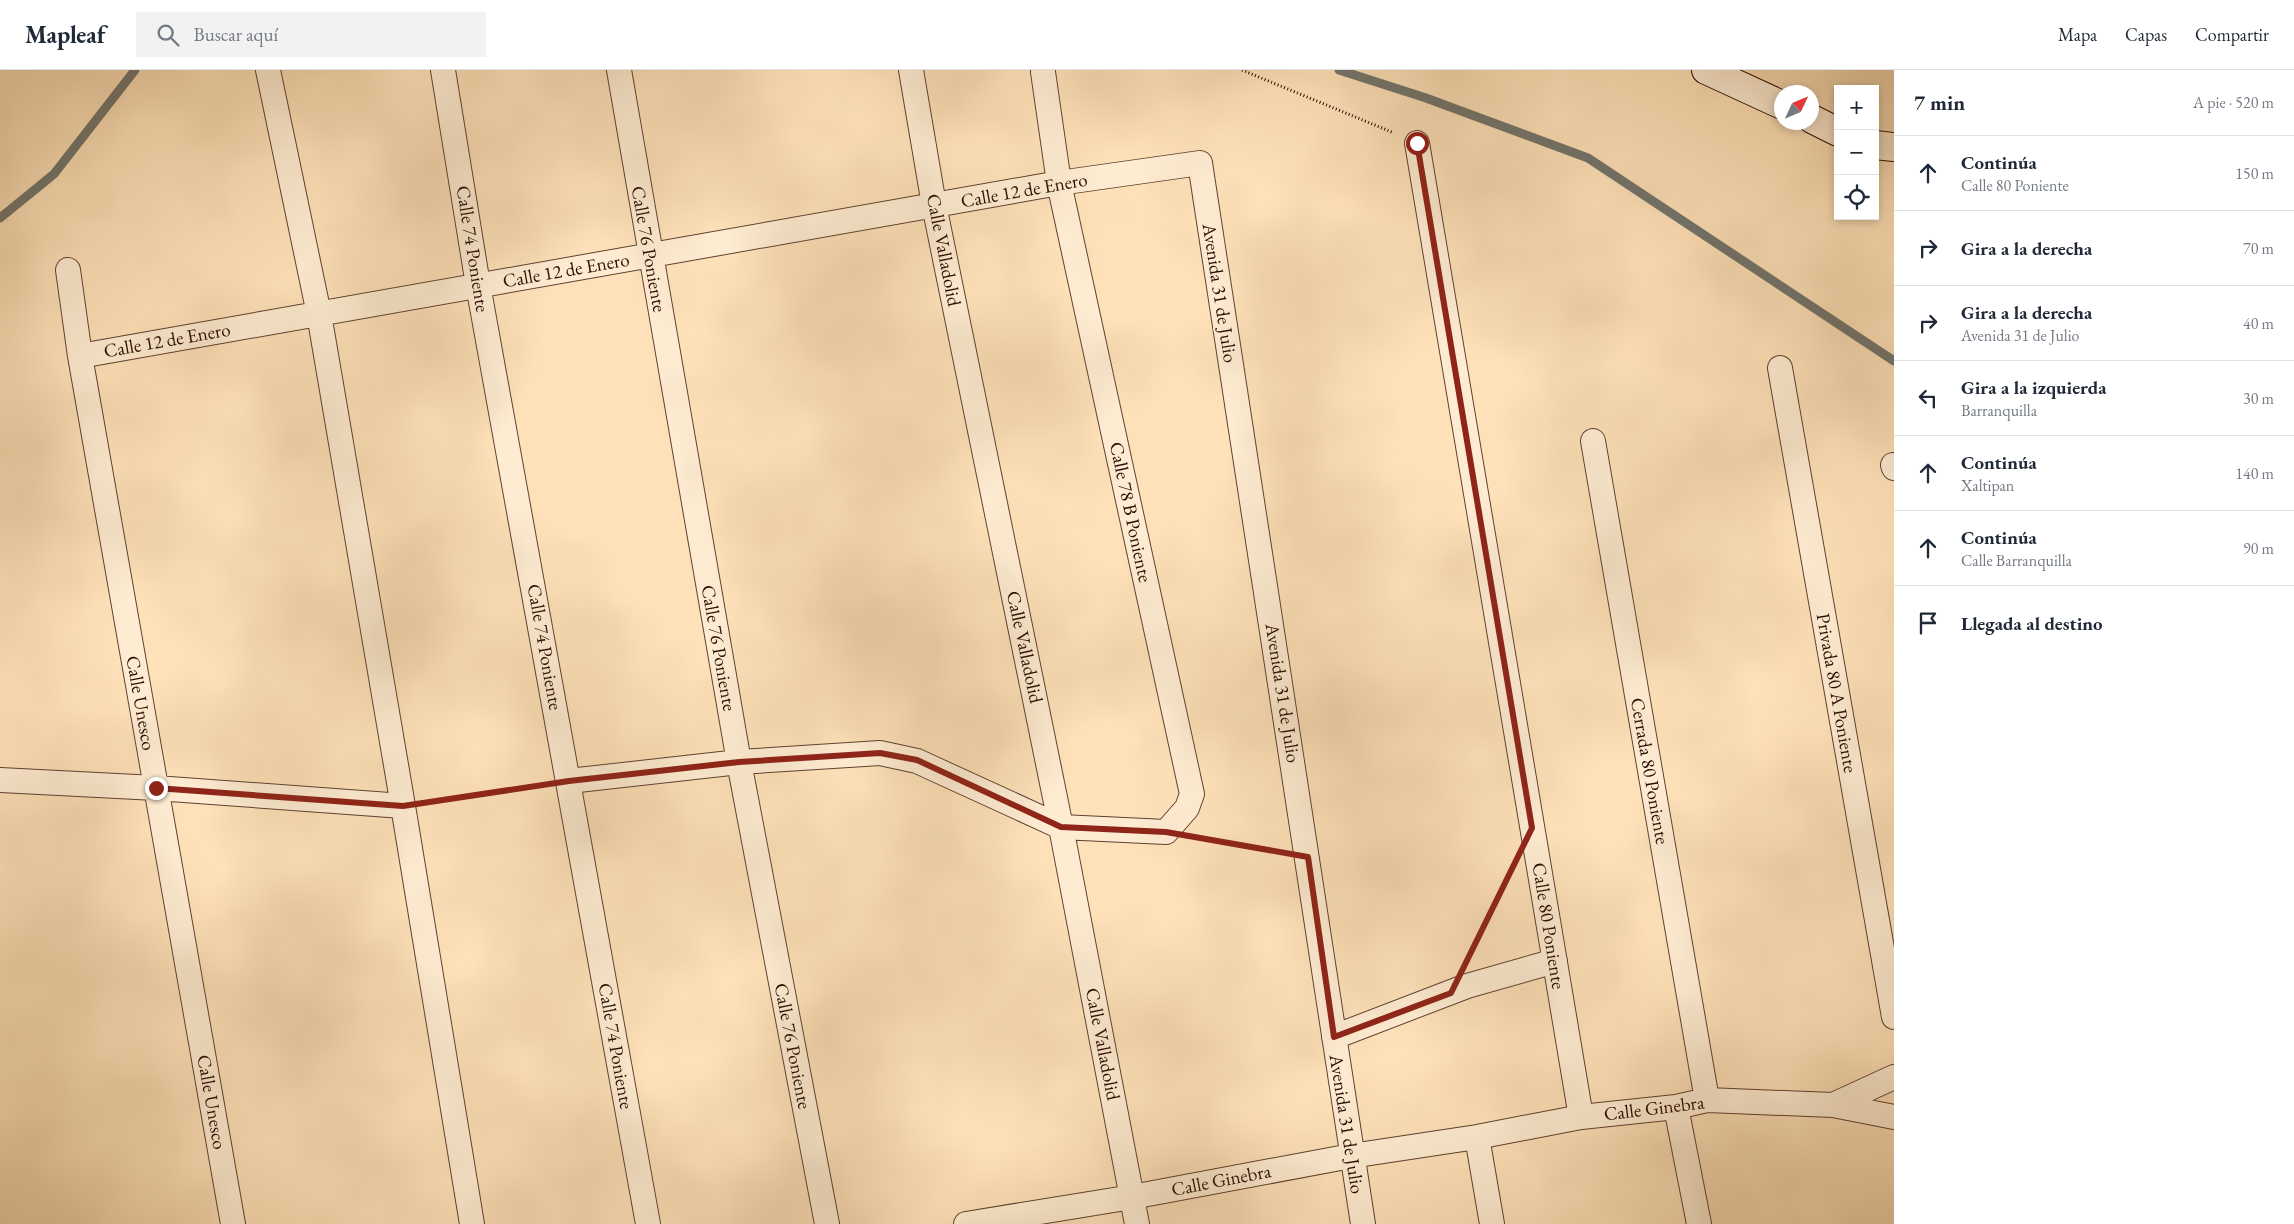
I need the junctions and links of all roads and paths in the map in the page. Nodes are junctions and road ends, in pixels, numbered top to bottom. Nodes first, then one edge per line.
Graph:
1 (268, 70) edge
2 (443, 70) edge
3 (619, 70) edge
4 (911, 70) edge
5 (1242, 70) edge
6 (1706, 70) edge
7 (1044, 72) dead end
8 (1774, 101) edge
9 (1819, 123) edge
10 (1834, 130) edge
11 (1417, 143) joint
12 (1879, 145) edge
13 (1894, 146) edge
14 (1200, 163) joint
15 (1059, 183) junction
16 (934, 205) junction
17 (649, 255) junction
18 (68, 270) dead end
19 (478, 285) junction
20 (319, 314) junction
21 (80, 356) junction
22 (1780, 368) dead end
23 (1593, 441) dead end
24 (739, 762) junction
25 (0, 780) edge
26 (569, 781) junction
27 (156, 788) junction
28 (403, 806) junction
29 (1061, 827) junction
30 (1532, 828) junction
31 (1166, 832) junction
32 (1308, 857) junction
33 (1555, 961) junction
34 (1451, 993) junction
35 (1894, 1017) edge
36 (1334, 1037) junction
37 (1894, 1077) edge
38 (1707, 1100) junction
39 (1833, 1105) junction
40 (1676, 1107) junction
41 (1581, 1117) junction
42 (1894, 1117) edge
43 (1477, 1137) junction
44 (1351, 1156) junction
45 (1132, 1197) junction
46 (233, 1224) edge
47 (472, 1224) edge
48 (648, 1224) edge
49 (827, 1224) edge
50 (966, 1224) edge
51 (1137, 1224) edge
52 (1363, 1224) edge
53 (1492, 1224) edge
54 (1699, 1224) edge

1 - 20 street
2 - 19 street, Calle 74 Poniente
3 - 17 street, Calle 76 Poniente
4 - 16 street, Calle Valladolid
5 - 11 path
6 - 8 street
7 - 15 street, Calle 78 B Poniente
9 - 10 street
11 - 30 street, Calle 80 Poniente
12 - 13 street
14 - 15 street, Calle 12 de Enero
14 - 32 street, Avenida 31 de Julio
15 - 16 street, Calle 12 de Enero
15 - 31 street, Calle 78 B Poniente
16 - 17 street, Calle 12 de Enero
16 - 29 street, Calle Valladolid
17 - 19 street, Calle 12 de Enero
17 - 24 street, Calle 76 Poniente
18 - 21 street, Calle Unesco
19 - 20 street, Calle 12 de Enero
19 - 26 street, Calle 74 Poniente
20 - 21 street, Calle 12 de Enero
20 - 28 street
21 - 27 street, Calle Unesco
22 - 35 street, Privada 80 A Poniente
23 - 38 street, Cerrada 80 Poniente
24 - 26 street
24 - 29 street
24 - 49 street, Calle 76 Poniente
25 - 27 street
26 - 28 path
26 - 48 street, Calle 74 Poniente
27 - 28 street
27 - 46 street, Calle Unesco
28 - 47 street
29 - 31 street
29 - 45 street, Calle Valladolid
30 - 33 street, Calle 80 Poniente
30 - 34 path
31 - 32 path
32 - 36 street, Avenida 31 de Julio
33 - 34 street
33 - 41 street, Calle 80 Poniente
34 - 36 street
36 - 44 street, Avenida 31 de Julio
37 - 39 street, Calle Ginebra
38 - 39 street, Calle Ginebra
38 - 40 street, Calle Ginebra
39 - 42 street, Calle Ginebra
40 - 41 street, Calle Ginebra
40 - 54 street
41 - 43 street, Calle Ginebra
43 - 44 street, Calle Ginebra
43 - 53 street
44 - 45 street, Calle Ginebra
44 - 52 street, Avenida 31 de Julio
45 - 50 street, Calle Ginebra
45 - 51 street, Calle Valladolid

